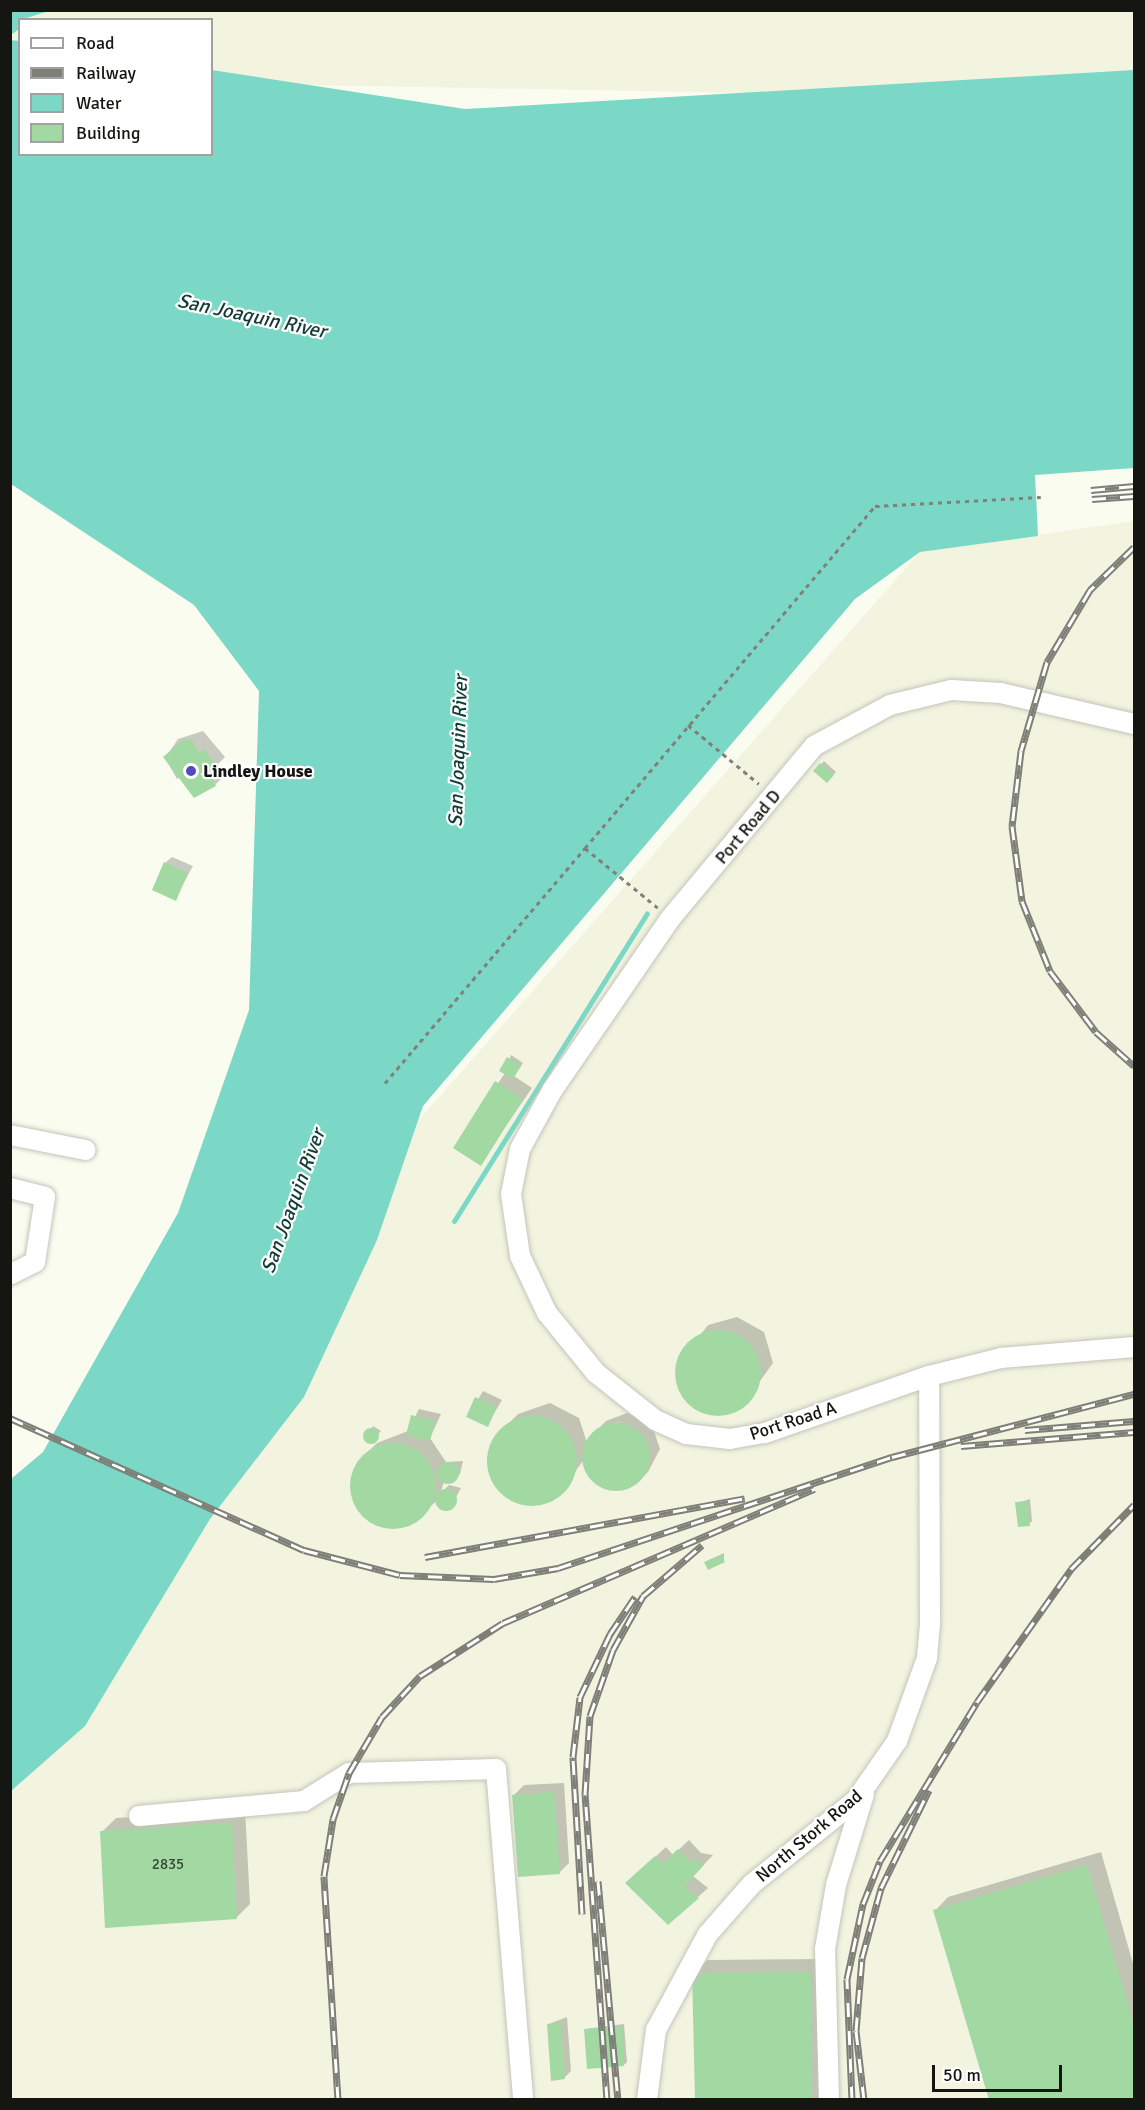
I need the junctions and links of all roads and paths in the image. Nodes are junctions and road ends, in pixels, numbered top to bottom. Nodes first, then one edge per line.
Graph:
1 (1041, 497) dead end
2 (1134, 724) edge
3 (688, 725) junction
4 (774, 797) junction
5 (585, 848) junction
6 (670, 919) junction
7 (385, 1083) dead end
8 (10, 1135) edge
9 (86, 1150) dead end
10 (10, 1188) edge
11 (511, 1194) joint
12 (10, 1275) edge
13 (1134, 1347) edge
14 (930, 1376) junction
15 (866, 1789) junction
16 (139, 1816) dead end
17 (523, 2100) edge
18 (646, 2100) edge
19 (829, 2100) edge

1 - 3 path
2 - 4 street, Port Road D
3 - 4 path
3 - 5 path
4 - 6 street, Port Road D
5 - 6 path
5 - 7 path
6 - 11 street, Port Road D
8 - 9 street
10 - 12 street
11 - 14 street, Port Road A
13 - 14 street, Port Road A
14 - 15 street, North Stork Road
15 - 18 street, North Stork Road
15 - 19 street
16 - 17 street

